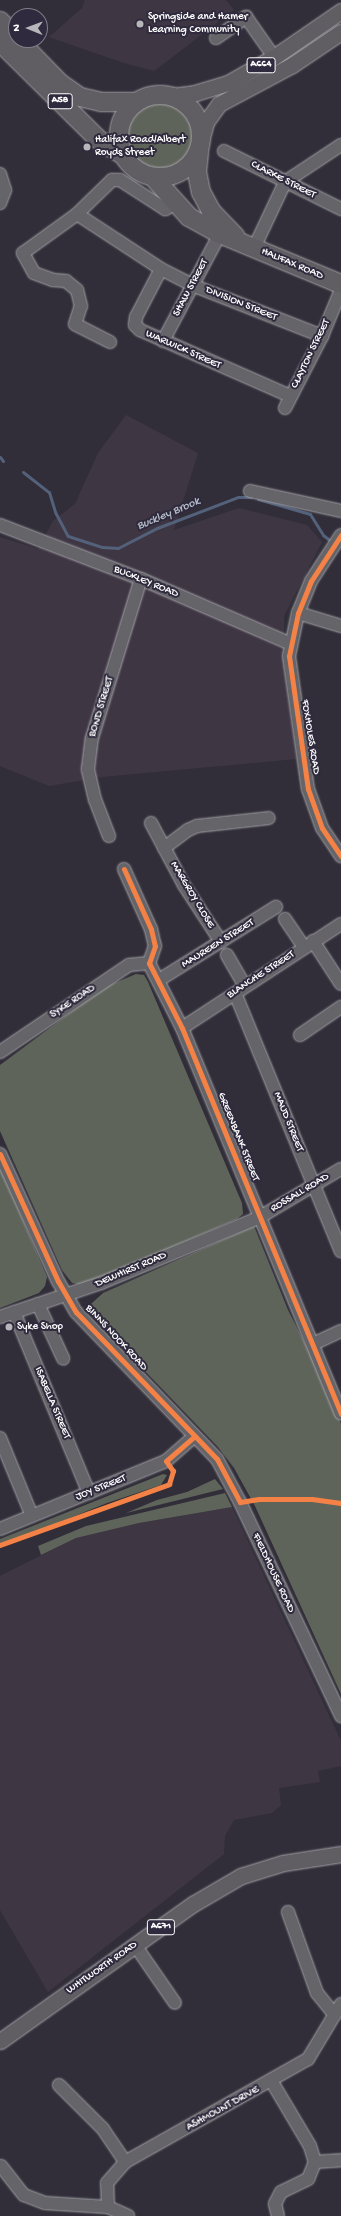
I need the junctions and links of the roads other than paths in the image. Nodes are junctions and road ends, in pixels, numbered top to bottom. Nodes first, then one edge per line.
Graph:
1 (341, 12) edge
2 (0, 21) edge
3 (8, 29) edge
4 (341, 32) edge
5 (216, 38) dead end
6 (0, 42) edge
7 (26, 48) edge
8 (274, 57) junction
9 (172, 96) junction
10 (136, 102) junction
11 (341, 145) edge
12 (200, 147) junction
13 (224, 151) dead end
14 (123, 155) junction
15 (0, 174) edge
16 (153, 177) junction
17 (285, 182) junction
18 (0, 203) edge
19 (176, 203) junction
20 (341, 209) edge
21 (77, 214) junction
22 (220, 234) junction
23 (249, 246) junction
24 (161, 269) junction
25 (192, 284) junction
26 (341, 284) edge
27 (341, 290) edge
28 (322, 336) junction
29 (110, 342) dead end
30 (163, 342) junction
31 (290, 396) junction
32 (285, 408) dead end
33 (250, 491) dead end
34 (341, 511) edge
35 (0, 525) edge
36 (341, 535) edge
37 (141, 579) junction
38 (298, 613) junction
39 (341, 626) edge
40 (289, 643) junction
41 (269, 818) dead end
42 (152, 823) dead end
43 (109, 836) dead end
44 (164, 848) junction
45 (341, 856) edge
46 (124, 869) dead end
47 (276, 907) dead end
48 (285, 919) dead end
49 (341, 924) edge
50 (221, 942) junction
51 (309, 944) junction
52 (227, 955) dead end
53 (149, 963) junction
54 (159, 980) junction
55 (341, 984) edge
56 (245, 986) junction
57 (235, 993) junction
58 (341, 1007) edge
59 (182, 1028) junction
60 (300, 1035) dead end
61 (0, 1052) edge
62 (0, 1154) edge
63 (341, 1168) edge
64 (314, 1185) junction
65 (260, 1217) junction
66 (341, 1250) edge
67 (68, 1296) junction
68 (38, 1304) junction
69 (14, 1312) junction
70 (0, 1317) edge
71 (341, 1331) edge
72 (313, 1344) junction
73 (62, 1358) dead end
74 (341, 1414) edge
75 (194, 1436) junction
76 (0, 1438) edge
77 (90, 1493) junction
78 (32, 1516) junction
79 (0, 1529) edge
80 (341, 1716) edge
81 (341, 1854) edge
82 (288, 1912) dead end
83 (135, 1945) junction
84 (175, 2003) dead end
85 (338, 2010) edge
86 (0, 2041) edge
87 (272, 2082) junction
88 (59, 2085) dead end
89 (341, 2160) edge
90 (125, 2162) junction
91 (315, 2162) junction
92 (1, 2166) dead end
93 (108, 2207) junction
94 (128, 2216) edge
95 (278, 2216) edge

1 - 8 main road, A664
2 - 3 highway, A58
4 - 12 main road, A664
5 - 8 street
6 - 14 highway, A58
7 - 10 highway, A58
8 - 9 main road, A664
9 - 10 highway, A58
9 - 12 highway, A58
10 - 14 highway
11 - 17 street
12 - 16 highway
12 - 23 highway, HALIFAX ROAD / A58
13 - 17 street, CLARKE STREET
14 - 16 highway, A58
15 - 18 street
16 - 19 highway, HALIFAX ROAD / A58
17 - 20 street, CLARKE STREET
17 - 23 street
19 - 21 street
19 - 22 highway, HALIFAX ROAD / A58
21 - 24 street, DIVISION STREET
21 - 29 street
22 - 23 highway, HALIFAX ROAD / A58
22 - 25 street, SHAW STREET
23 - 26 highway, HALIFAX ROAD / A58
24 - 25 street, DIVISION STREET
24 - 30 street, WARWICK STREET
25 - 28 street, DIVISION STREET
25 - 30 street, SHAW STREET
27 - 28 street, CLAYTON STREET
28 - 31 street, CLAYTON STREET
30 - 31 street, WARWICK STREET
31 - 32 street, CLAYTON STREET
33 - 34 street
35 - 37 street, BUCKLEY ROAD
36 - 38 street, FOXHOLES ROAD
37 - 40 street, BUCKLEY ROAD
37 - 43 street, BOND STREET
38 - 39 street
38 - 40 street, FOXHOLES ROAD
40 - 45 street, FOXHOLES ROAD
41 - 44 street
42 - 44 street, MARGROY CLOSE
44 - 50 street, MARGROY CLOSE
46 - 53 street
47 - 50 street, MAUREEN STREET
48 - 51 street
49 - 51 street, BLANCHE STREET
50 - 54 street, MAUREEN STREET
51 - 55 street
51 - 56 street, BLANCHE STREET
52 - 56 street
53 - 54 street, GREENBANK STREET
53 - 61 street, SYKE ROAD
54 - 59 street, GREENBANK STREET
56 - 57 street, BLANCHE STREET
57 - 59 street, BLANCHE STREET
57 - 64 street, MAUD STREET
58 - 60 street
59 - 65 street, GREENBANK STREET
62 - 67 street, BINNS NOOK ROAD
63 - 64 street, ROSSALL ROAD
64 - 65 street, ROSSALL ROAD
64 - 66 street, MAUD STREET
65 - 67 street, DEWHIRST ROAD
65 - 72 street, GREENBANK STREET
67 - 68 street, DEWHIRST ROAD
67 - 75 street, BINNS NOOK ROAD
68 - 69 street, DEWHIRST ROAD
68 - 73 street
69 - 70 street, DEWHIRST ROAD
69 - 77 street, ISABELLA STREET
71 - 72 street
72 - 74 street, GREENBANK STREET
75 - 77 street, JOY STREET
75 - 80 street, FIELDHOUSE ROAD
76 - 78 street
77 - 78 street, JOY STREET
78 - 79 street, JOY STREET
81 - 83 main road, WHITWORTH ROAD / A671
82 - 85 street
83 - 84 street
83 - 86 main road, WHITWORTH ROAD / A671
85 - 87 street, ASHMOUNT DRIVE
87 - 90 street, ASHMOUNT DRIVE
87 - 91 street
88 - 90 street
89 - 91 street
90 - 93 street, ASHMOUNT DRIVE
91 - 95 street
92 - 93 street
93 - 94 street

